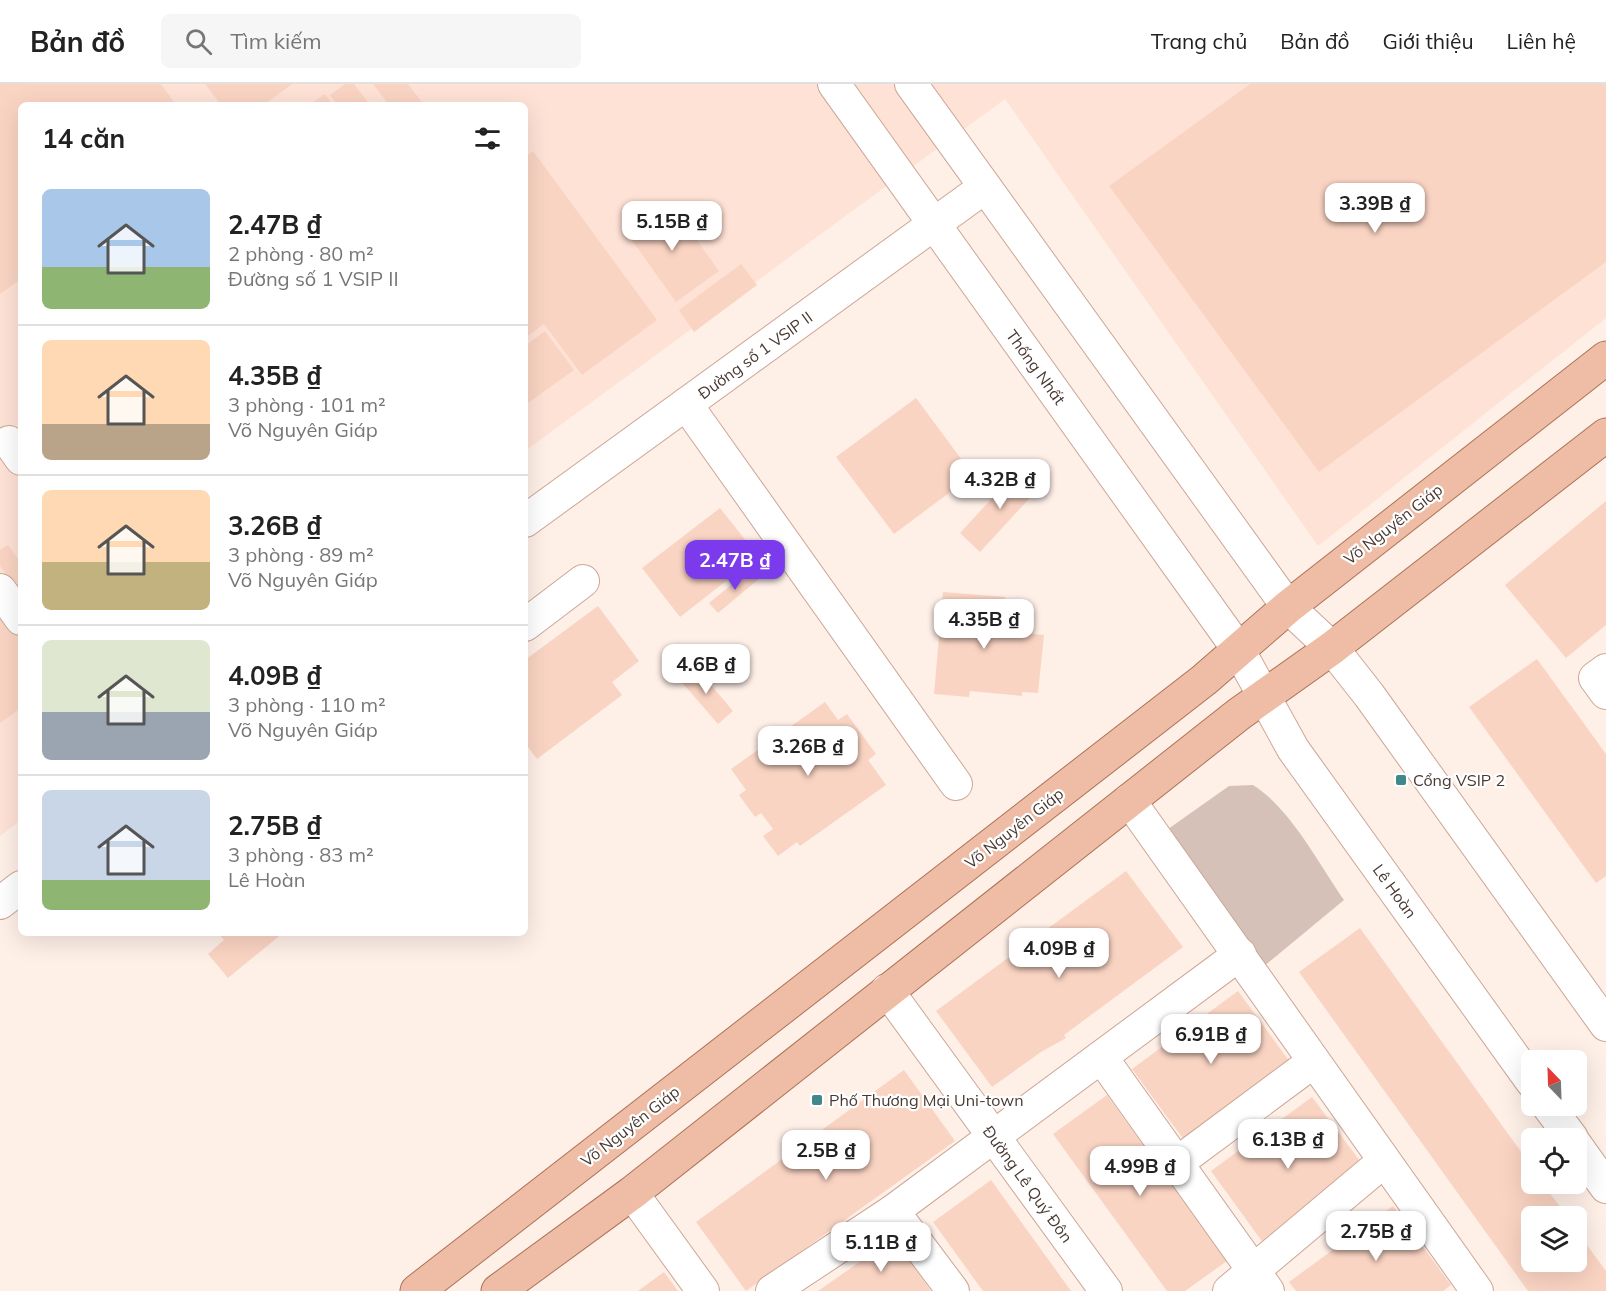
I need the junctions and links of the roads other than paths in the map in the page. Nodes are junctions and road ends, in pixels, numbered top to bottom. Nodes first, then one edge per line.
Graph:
1 (834, 84) edge
2 (911, 84) edge
3 (985, 188) junction
4 (934, 224) junction
5 (1606, 358) edge
6 (686, 404) junction
7 (1606, 435) edge
8 (528, 519) edge
9 (583, 580) dead end
10 (0, 590) edge
11 (1288, 607) junction
12 (18, 615) edge
13 (528, 623) edge
14 (1332, 648) junction
15 (1238, 649) junction
16 (1606, 670) edge
17 (1606, 693) edge
18 (1264, 696) junction
19 (956, 784) dead end
20 (1129, 800) junction
21 (18, 889) edge
22 (0, 903) edge
23 (1240, 954) junction
24 (887, 990) junction
25 (1606, 1026) edge
26 (1102, 1058) junction
27 (1313, 1062) junction
28 (1521, 1067) edge
29 (994, 1137) junction
30 (1587, 1160) edge
31 (1384, 1161) junction
32 (1177, 1163) junction
33 (1606, 1187) edge
34 (632, 1193) junction
35 (893, 1210) junction
36 (1261, 1281) edge
37 (1467, 1287) edge
38 (417, 1291) edge
39 (498, 1291) edge
40 (703, 1291) edge
41 (772, 1291) edge
42 (953, 1291) edge
43 (1106, 1291) edge
44 (1229, 1291) edge

1 - 4 street, Thống Nhất
2 - 3 street
3 - 4 street, Đường số 1 VSIP II
3 - 11 street
4 - 6 street, Đường số 1 VSIP II
4 - 15 street, Thống Nhất
5 - 11 main road, Võ Nguyên Giáp
6 - 8 street, Đường số 1 VSIP II
6 - 19 street
7 - 14 main road
9 - 13 street
10 - 12 street
11 - 14 street
11 - 15 main road, Võ Nguyên Giáp
14 - 18 main road
14 - 25 street
15 - 18 street, Thống Nhất
15 - 38 main road, Võ Nguyên Giáp
16 - 17 street
18 - 20 main road
18 - 28 street, Lê Hoàn
20 - 23 street
20 - 24 main road
21 - 22 street
23 - 26 street
23 - 27 street
24 - 29 street, Đường Lê Quý Đôn
24 - 34 main road
26 - 29 street
26 - 32 street
27 - 31 street
27 - 32 street
29 - 35 street
29 - 43 street, Đường Lê Quý Đôn
30 - 33 street
31 - 36 street
31 - 37 street
32 - 36 street
34 - 39 main road
34 - 40 street
35 - 41 street
35 - 42 street
36 - 44 street

